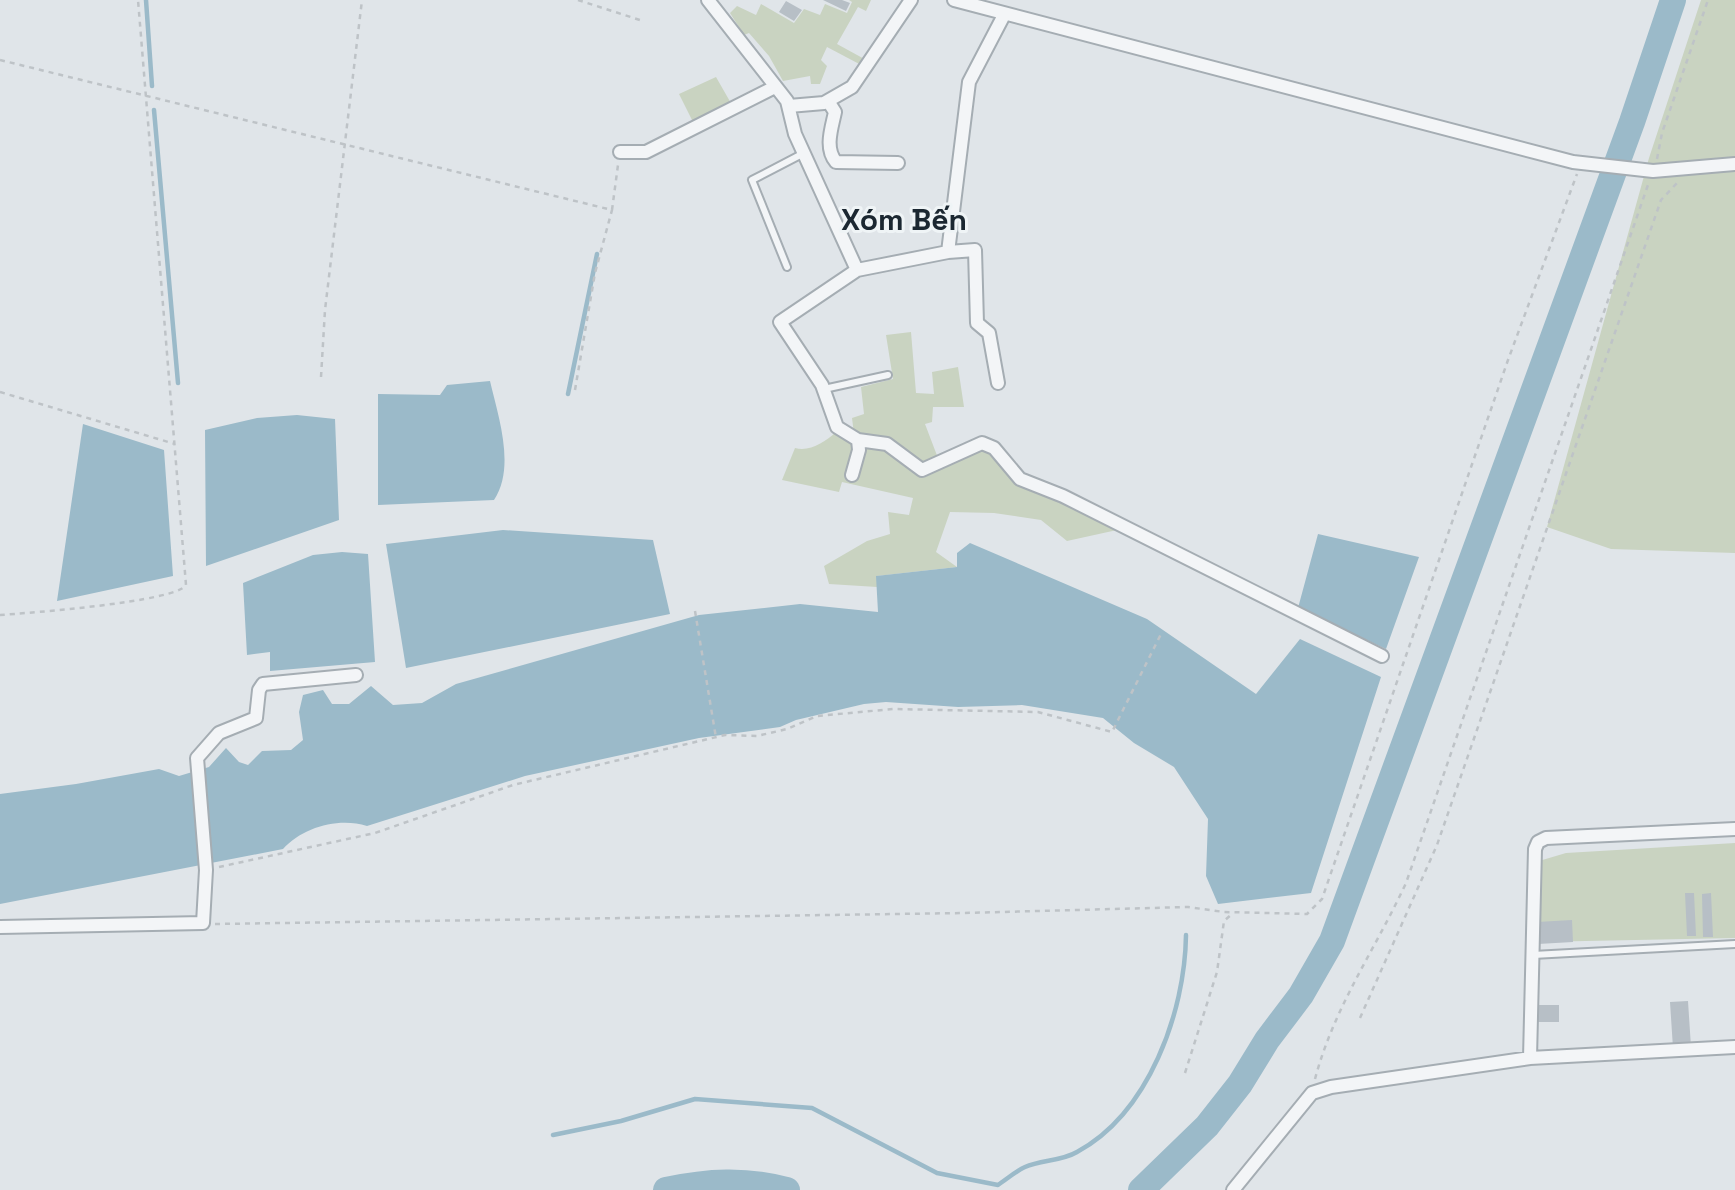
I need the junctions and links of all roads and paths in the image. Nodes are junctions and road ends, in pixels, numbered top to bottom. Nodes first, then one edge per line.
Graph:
1 (138, 0) edge
2 (362, 0) edge
3 (578, 0) edge
4 (708, 0) edge
5 (911, 0) edge
6 (954, 0) edge
7 (1708, 0) edge
8 (1004, 15) junction
9 (643, 21) dead end
10 (0, 60) edge
11 (775, 87) junction
12 (146, 96) junction
13 (828, 102) junction
14 (789, 106) junction
15 (344, 145) junction
16 (620, 152) joint
17 (804, 153) junction
18 (898, 163) dead end
19 (1735, 164) edge
20 (1653, 171) junction
21 (1679, 182) dead end
22 (612, 210) junction
23 (948, 252) junction
24 (787, 267) dead end
25 (858, 270) junction
26 (888, 375) dead end
27 (321, 377) dead end
28 (998, 383) dead end
29 (824, 389) junction
30 (575, 390) dead end
31 (0, 392) edge
32 (858, 440) junction
33 (175, 444) junction
34 (852, 475) dead end
35 (695, 611) dead end
36 (0, 615) edge
37 (1162, 632) dead end
38 (1382, 656) dead end
39 (356, 675) dead end
40 (716, 738) junction
41 (1735, 829) edge
42 (206, 870) junction
43 (964, 913) dead end
44 (1235, 913) dead end
45 (198, 924) junction
46 (0, 927) edge
47 (1735, 944) edge
48 (1533, 955) junction
49 (1360, 1018) dead end
50 (1735, 1048) edge
51 (1530, 1058) junction
52 (1185, 1073) dead end
53 (1312, 1093) junction
54 (1233, 1190) edge

1 - 12 path
2 - 15 path
3 - 9 path
4 - 11 street
5 - 13 street
6 - 8 street
7 - 20 path
8 - 20 street
8 - 23 street
10 - 12 path
11 - 14 street
11 - 16 street
12 - 15 path
12 - 33 path
13 - 14 street
13 - 18 street
14 - 17 street
15 - 22 path
15 - 27 path
16 - 22 path
17 - 24 lane
17 - 25 street
19 - 20 street
20 - 53 path
21 - 49 path
22 - 30 path
23 - 25 street
23 - 28 street
25 - 29 street
26 - 29 lane
29 - 32 street
31 - 33 path
32 - 34 street
32 - 38 street
33 - 36 path
35 - 40 path
37 - 40 path
39 - 42 street
40 - 42 path
41 - 48 street
42 - 45 street
43 - 45 path
44 - 52 path
45 - 46 street
47 - 48 lane
48 - 51 street
50 - 51 street
51 - 53 street
53 - 54 street

